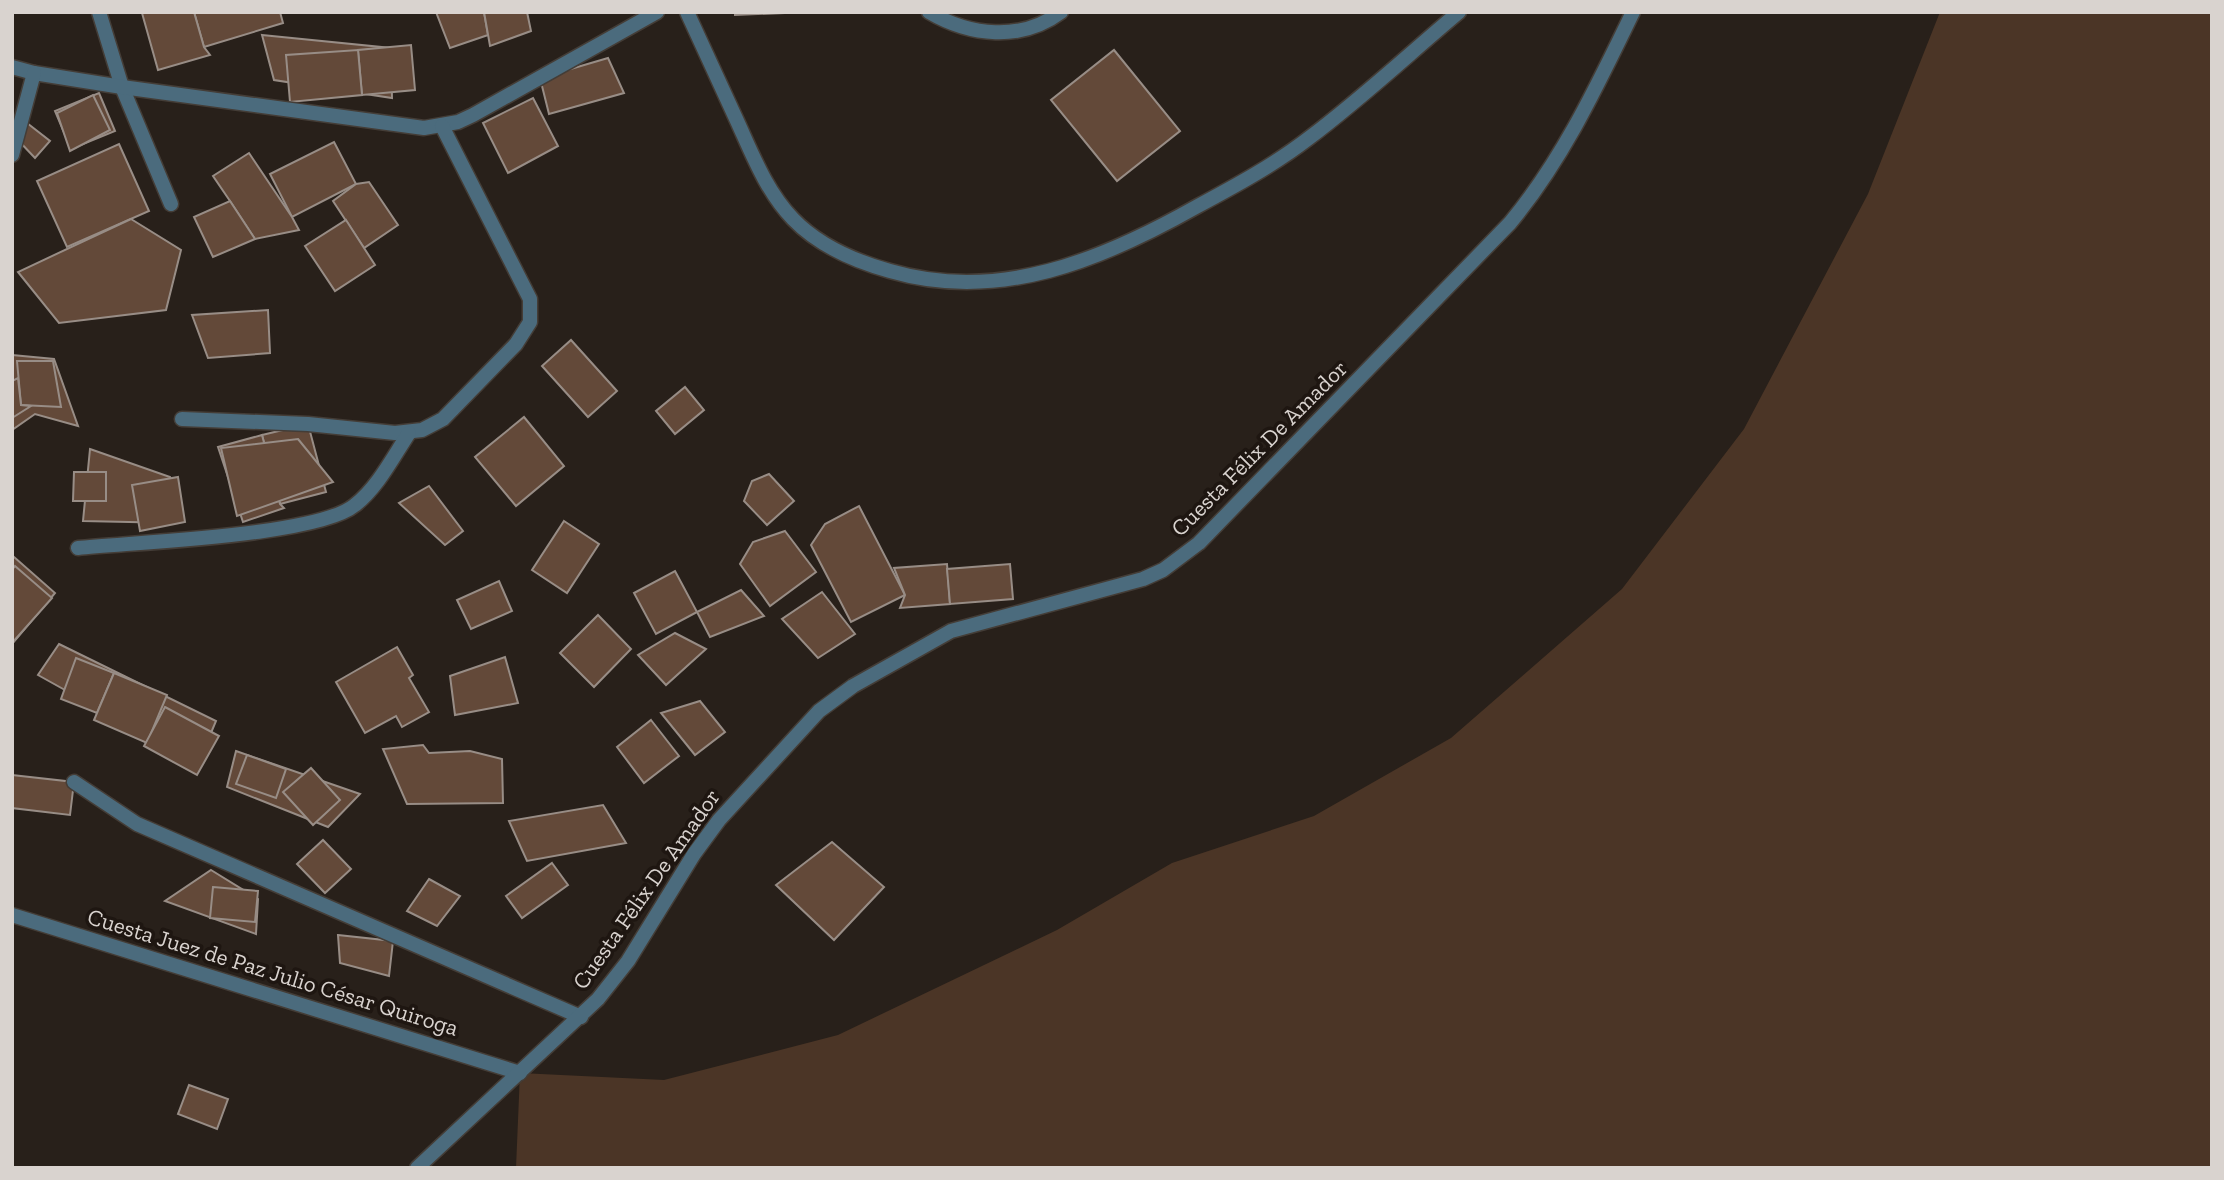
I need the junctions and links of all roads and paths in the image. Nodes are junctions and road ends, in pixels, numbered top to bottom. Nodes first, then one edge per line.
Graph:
1 (99, 12) edge
2 (657, 12) edge
3 (687, 12) edge
4 (929, 12) edge
5 (1061, 12) edge
6 (1459, 12) edge
7 (1633, 12) edge
8 (12, 67) edge
9 (34, 73) junction
10 (122, 88) junction
11 (442, 126) junction
12 (12, 155) edge
13 (171, 204) dead end
14 (182, 419) dead end
15 (409, 433) junction
16 (78, 548) dead end
17 (74, 782) dead end
18 (12, 915) edge
19 (580, 1017) junction
20 (520, 1073) junction
21 (416, 1168) edge

1 - 10 street
2 - 11 street
3 - 6 street
4 - 5 street
7 - 19 street, Cuesta Félix De Amador
8 - 9 street
9 - 10 street
9 - 12 street
10 - 11 street
10 - 13 street
11 - 15 street
14 - 15 street
15 - 16 street
17 - 19 street
18 - 20 street, Cuesta Juez de Paz Julio César Quiroga
19 - 20 street, Cuesta Félix De Amador
20 - 21 street, Cuesta Félix De Amador

